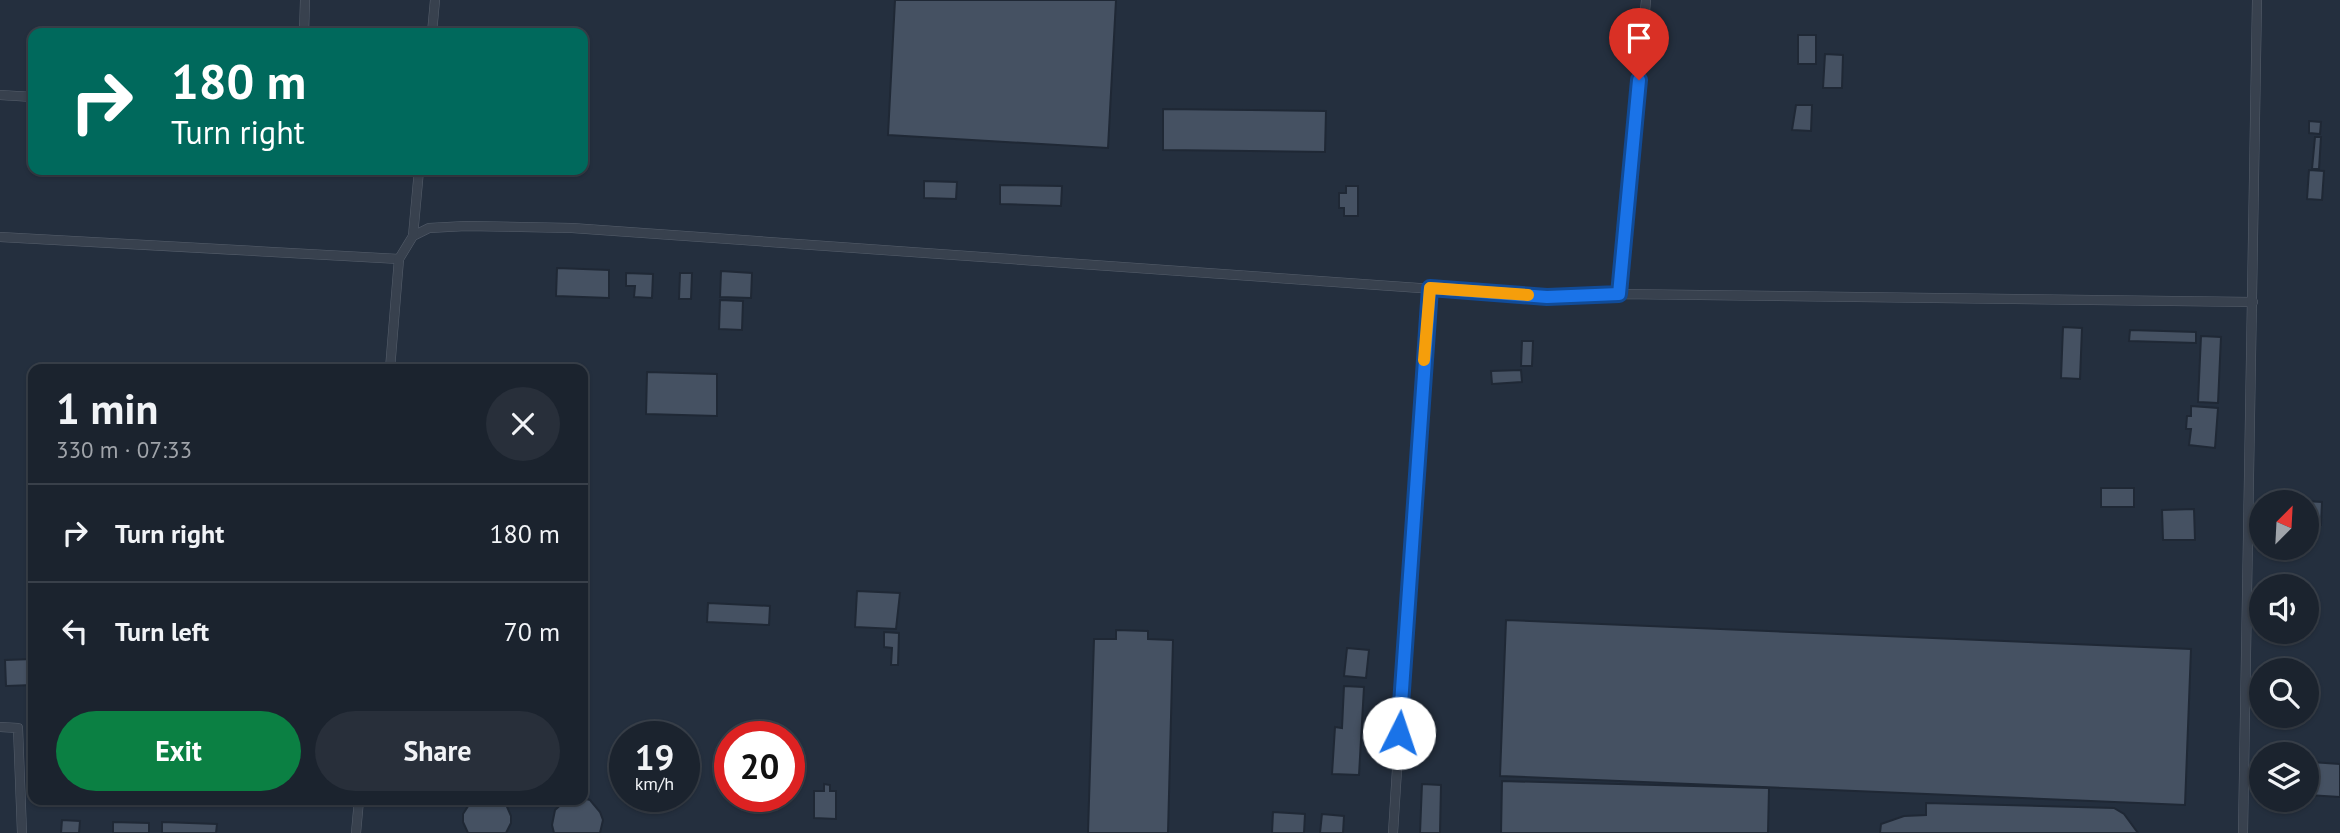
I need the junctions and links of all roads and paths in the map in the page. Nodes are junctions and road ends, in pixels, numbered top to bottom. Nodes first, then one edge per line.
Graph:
1 (305, 0) edge
2 (435, 0) edge
3 (1646, 0) edge
4 (2258, 0) edge
5 (303, 28) edge
6 (432, 28) edge
7 (0, 95) edge
8 (28, 97) edge
9 (419, 175) edge
10 (413, 236) junction
11 (0, 237) edge
12 (399, 259) junction
13 (1430, 288) junction
14 (1619, 294) junction
15 (2253, 302) junction
16 (390, 364) edge
17 (0, 727) edge
18 (359, 805) edge
19 (22, 833) edge
20 (356, 833) edge
21 (1393, 833) edge
22 (2243, 833) edge

1 - 5 lane
2 - 6 lane
3 - 14 lane
4 - 15 lane
7 - 8 lane
9 - 10 lane
10 - 12 lane
10 - 13 lane
11 - 12 lane
12 - 16 lane
13 - 14 lane
13 - 21 lane
14 - 15 lane
15 - 22 lane
17 - 19 lane
18 - 20 lane

